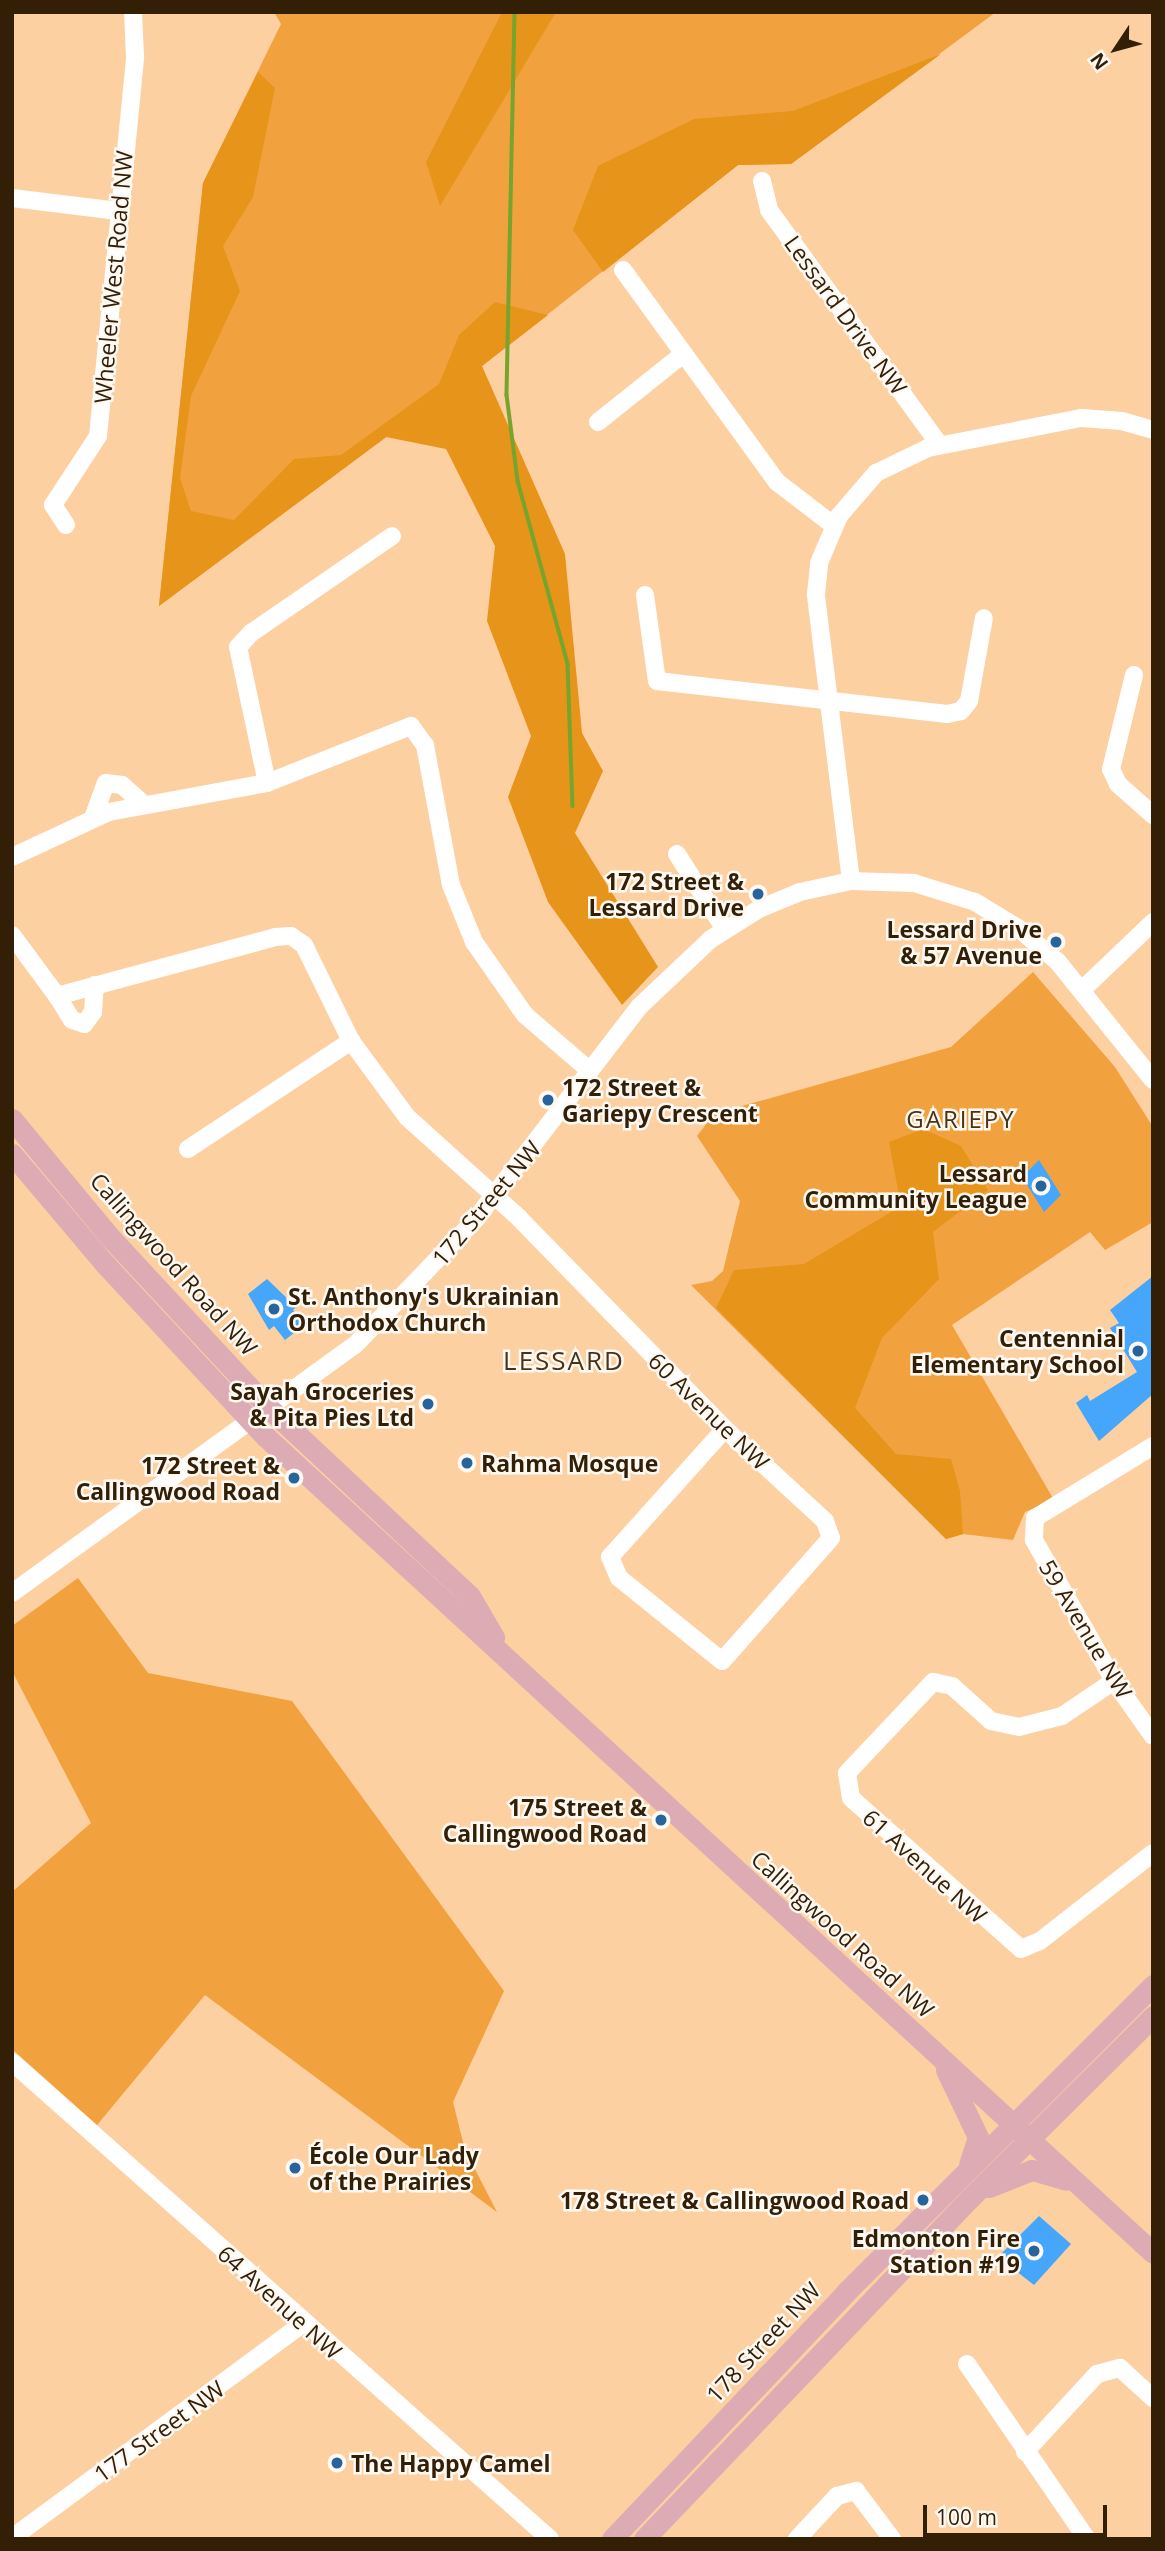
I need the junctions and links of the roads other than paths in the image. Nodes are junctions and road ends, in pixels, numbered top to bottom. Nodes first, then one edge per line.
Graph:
1 (133, 12) edge
2 (762, 181) dead end
3 (12, 198) edge
4 (118, 211) junction
5 (623, 270) dead end
6 (682, 355) junction
7 (598, 422) dead end
8 (1153, 430) edge
9 (940, 445) junction
10 (66, 525) dead end
11 (834, 526) junction
12 (392, 536) dead end
13 (645, 595) dead end
14 (984, 618) dead end
15 (1134, 675) dead end
16 (829, 704) junction
17 (267, 783) junction
18 (143, 804) junction
19 (1153, 815) edge
20 (93, 818) junction
21 (677, 854) dead end
22 (12, 857) edge
23 (851, 881) junction
24 (1153, 922) edge
25 (724, 928) junction
26 (12, 935) edge
27 (95, 985) junction
28 (1083, 989) junction
29 (57, 996) junction
30 (351, 1041) junction
31 (589, 1070) junction
32 (1153, 1080) edge
33 (12, 1119) edge
34 (188, 1149) dead end
35 (12, 1154) edge
36 (494, 1198) junction
37 (270, 1409) junction
38 (252, 1422) junction
39 (725, 1429) junction
40 (1153, 1446) edge
41 (12, 1592) edge
42 (502, 1651) junction
43 (1114, 1681) junction
44 (1153, 1736) edge
45 (1153, 1853) edge
46 (1153, 1985) edge
47 (1153, 2016) edge
48 (940, 2057) junction
49 (12, 2062) edge
50 (1013, 2124) junction
51 (1030, 2139) junction
52 (965, 2189) junction
53 (1091, 2197) junction
54 (1153, 2253) edge
55 (304, 2323) junction
56 (967, 2364) dead end
57 (1153, 2398) edge
58 (1025, 2452) junction
59 (12, 2538) edge
60 (550, 2539) edge
61 (612, 2539) edge
62 (645, 2539) edge
63 (797, 2539) edge
64 (892, 2539) edge
65 (1087, 2539) edge

1 - 4 street, Wheeler West Road NW
2 - 9 street, Lessard Drive NW
3 - 4 street
4 - 10 street, Wheeler West Road NW
5 - 6 street
6 - 7 street
6 - 11 street
8 - 9 street
9 - 11 street
11 - 16 street
12 - 17 street
13 - 16 street
14 - 16 street
15 - 19 street
16 - 23 street
17 - 18 street
17 - 31 street
18 - 20 street
18 - 20 street
20 - 22 street
21 - 25 street
23 - 25 street, 172 Street NW
23 - 28 street, 172 Street NW
24 - 28 street
25 - 31 street, 172 Street NW
26 - 29 street
27 - 29 street
27 - 29 street
27 - 30 street, 60 Avenue NW
28 - 32 street, 172 Street NW
30 - 34 street
30 - 36 street, 60 Avenue NW
31 - 36 street, 172 Street NW
33 - 37 main road, Callingwood Road NW
35 - 38 main road, Callingwood Road NW
36 - 37 street, 172 Street NW
36 - 39 street, 60 Avenue NW
37 - 38 street, 172 Street NW
37 - 42 main road, Callingwood Road NW
38 - 41 street, 172 Street NW
38 - 42 main road, Callingwood Road NW
39 - 39 street, 60 Avenue NW
40 - 43 street, 59 Avenue NW
42 - 48 main road, Callingwood Road NW
43 - 44 street, 59 Avenue NW
43 - 45 street, 61 Avenue NW
46 - 50 main road, 178 Street NW
47 - 51 main road, 178 Street NW
48 - 50 main road, Callingwood Road NW
48 - 52 main road
49 - 55 street, 64 Avenue NW
50 - 51 main road, Callingwood Road NW
50 - 52 main road, 178 Street NW
51 - 52 main road, 178 Street NW
51 - 53 main road, Callingwood Road NW
52 - 53 main road
52 - 61 main road, 178 Street NW
52 - 62 main road, 178 Street NW
53 - 54 main road, Callingwood Road NW
55 - 59 street, 177 Street NW
55 - 60 street, 64 Avenue NW
56 - 58 street
57 - 58 street
58 - 65 street
63 - 64 street

